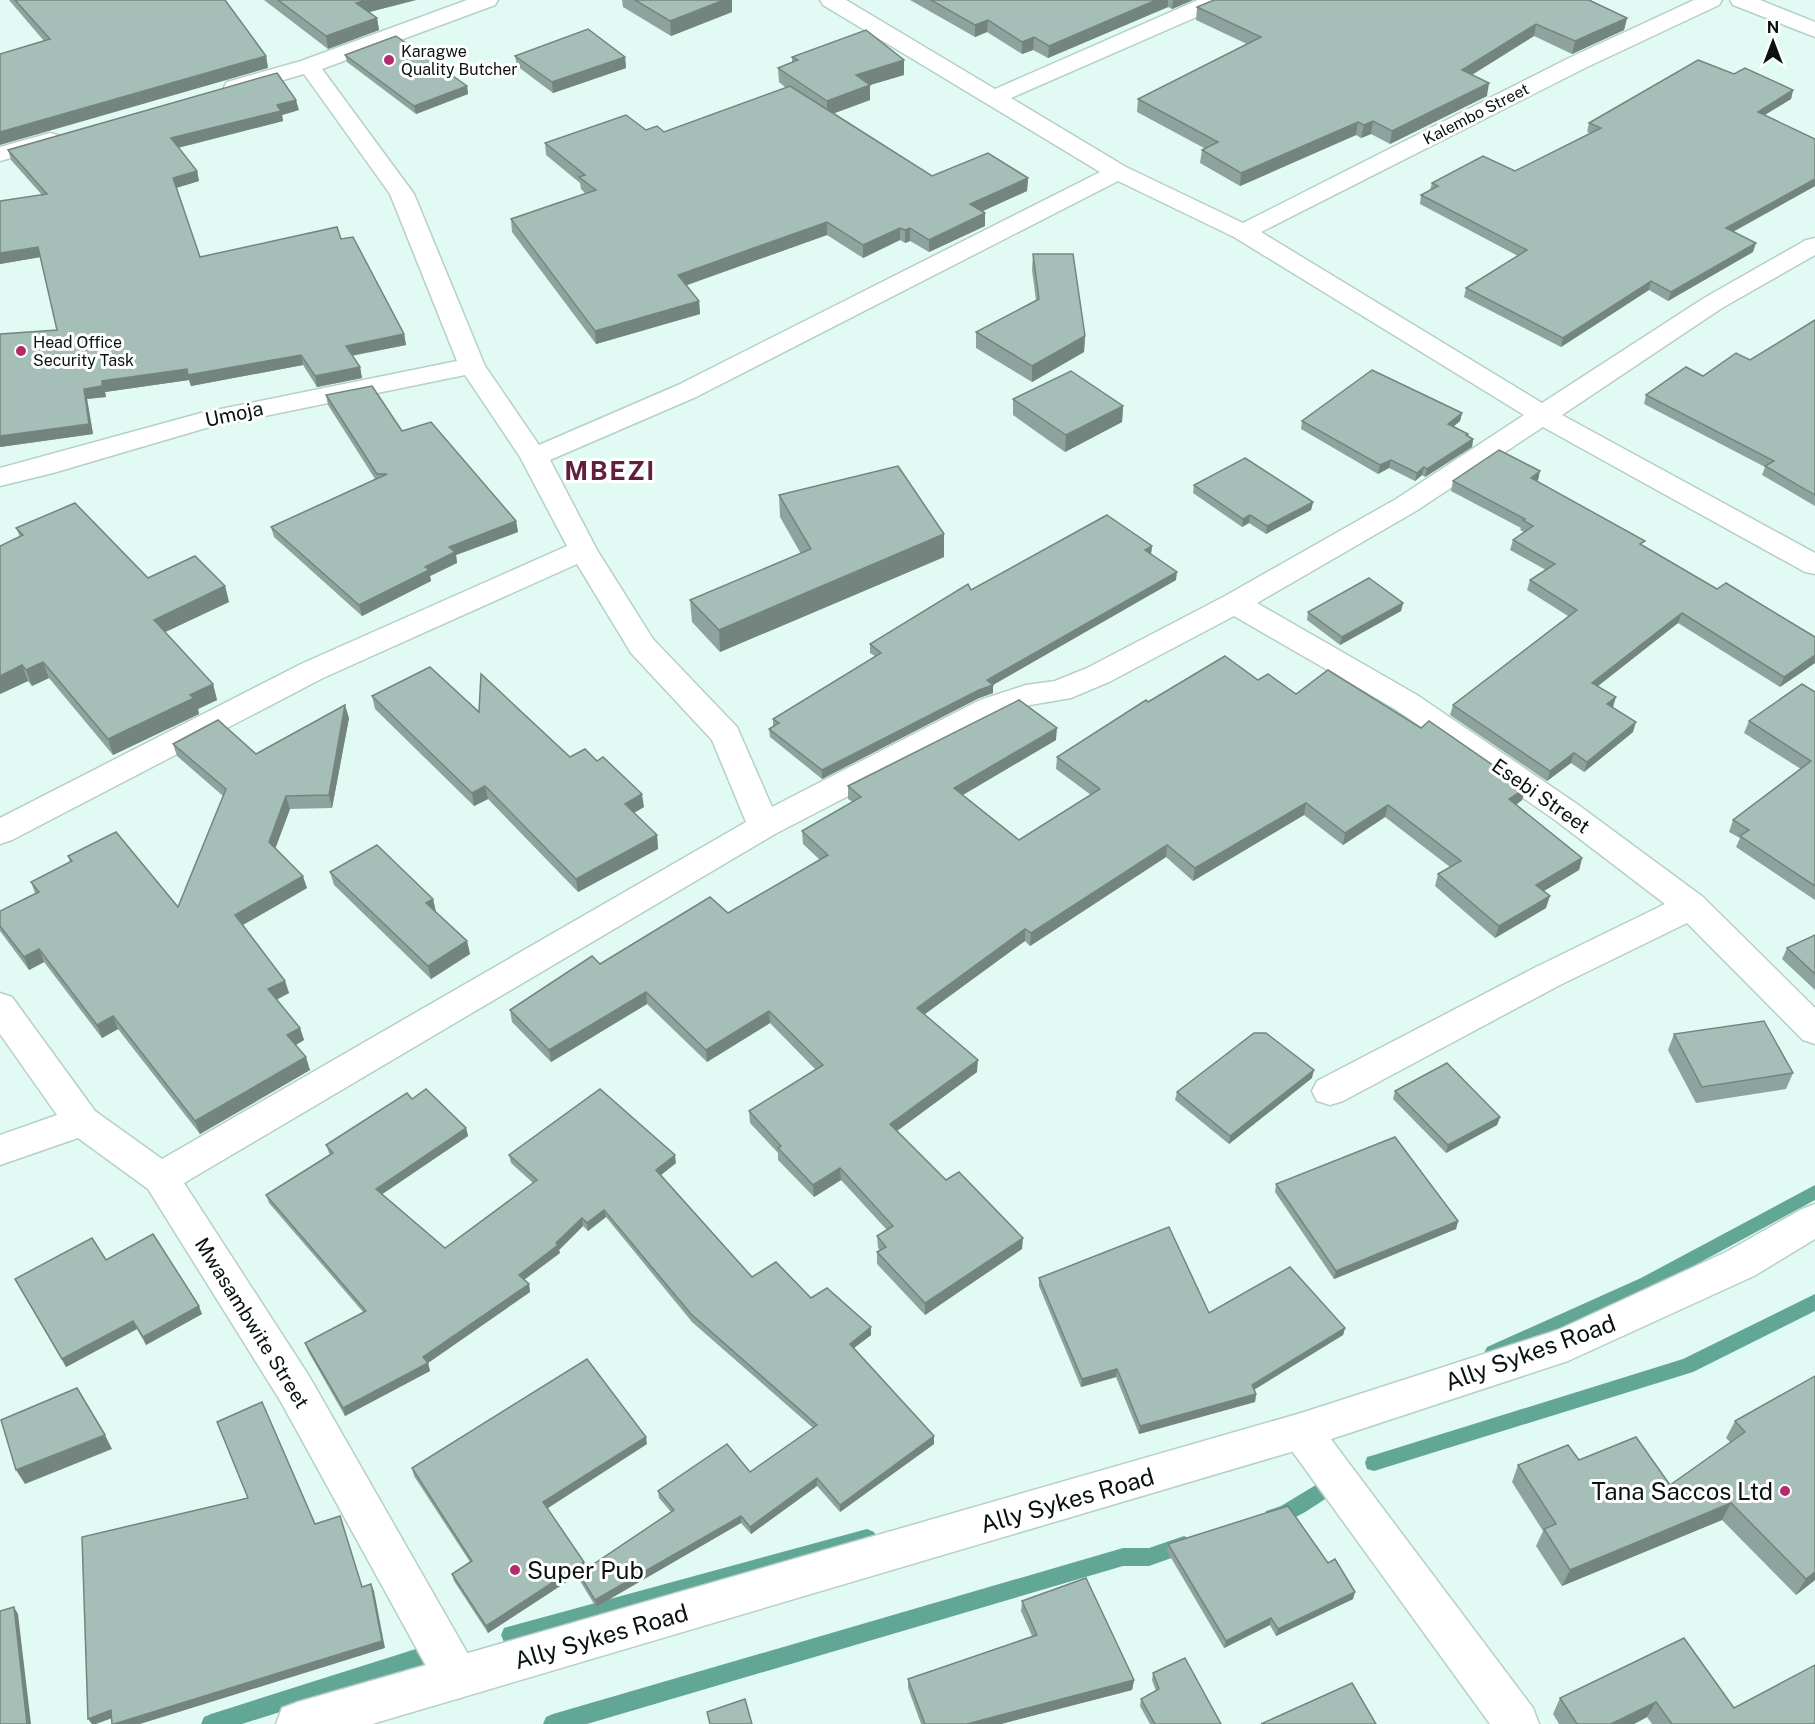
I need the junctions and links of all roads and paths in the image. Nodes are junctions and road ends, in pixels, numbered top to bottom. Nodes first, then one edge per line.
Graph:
1 (487, 0) edge
2 (831, 0) edge
3 (1216, 0) edge
4 (1711, 0) edge
5 (1741, 0) edge
6 (1815, 30) edge
7 (309, 66) junction
8 (218, 92) edge
9 (993, 98) junction
10 (70, 134) edge
11 (0, 154) edge
12 (1118, 172) junction
13 (1243, 232) junction
14 (1815, 245) edge
15 (472, 366) junction
16 (1542, 415) junction
17 (534, 457) junction
18 (0, 477) edge
19 (583, 550) junction
20 (1815, 565) edge
21 (1234, 603) junction
22 (764, 826) junction
23 (0, 832) edge
24 (1691, 906) junction
25 (0, 1007) edge
26 (1815, 1030) edge
27 (1330, 1091) dead end
28 (82, 1121) junction
29 (0, 1150) edge
30 (160, 1178) junction
31 (1815, 1220) edge
32 (1301, 1431) junction
33 (457, 1678) junction
34 (298, 1724) edge
35 (1517, 1724) edge

1 - 7 street
2 - 9 street
3 - 9 street
4 - 13 street, Kalembo Street
5 - 6 street
7 - 8 street
7 - 15 street
9 - 12 street
10 - 11 street
12 - 13 street
12 - 17 street
13 - 16 street
14 - 16 street
15 - 17 street
15 - 18 street, Umoja
16 - 20 street
16 - 21 street
17 - 19 street
19 - 22 street
19 - 23 street
21 - 22 street
21 - 24 street, Esebi Street
22 - 30 street
24 - 26 street, Esebi Street
24 - 27 street
25 - 28 street, Mwasambwite Street
28 - 29 street
28 - 30 street, Mwasambwite Street
30 - 33 street, Mwasambwite Street
31 - 32 street, Ally Sykes Road
32 - 33 street, Ally Sykes Road
32 - 35 street
33 - 34 street, Ally Sykes Road

